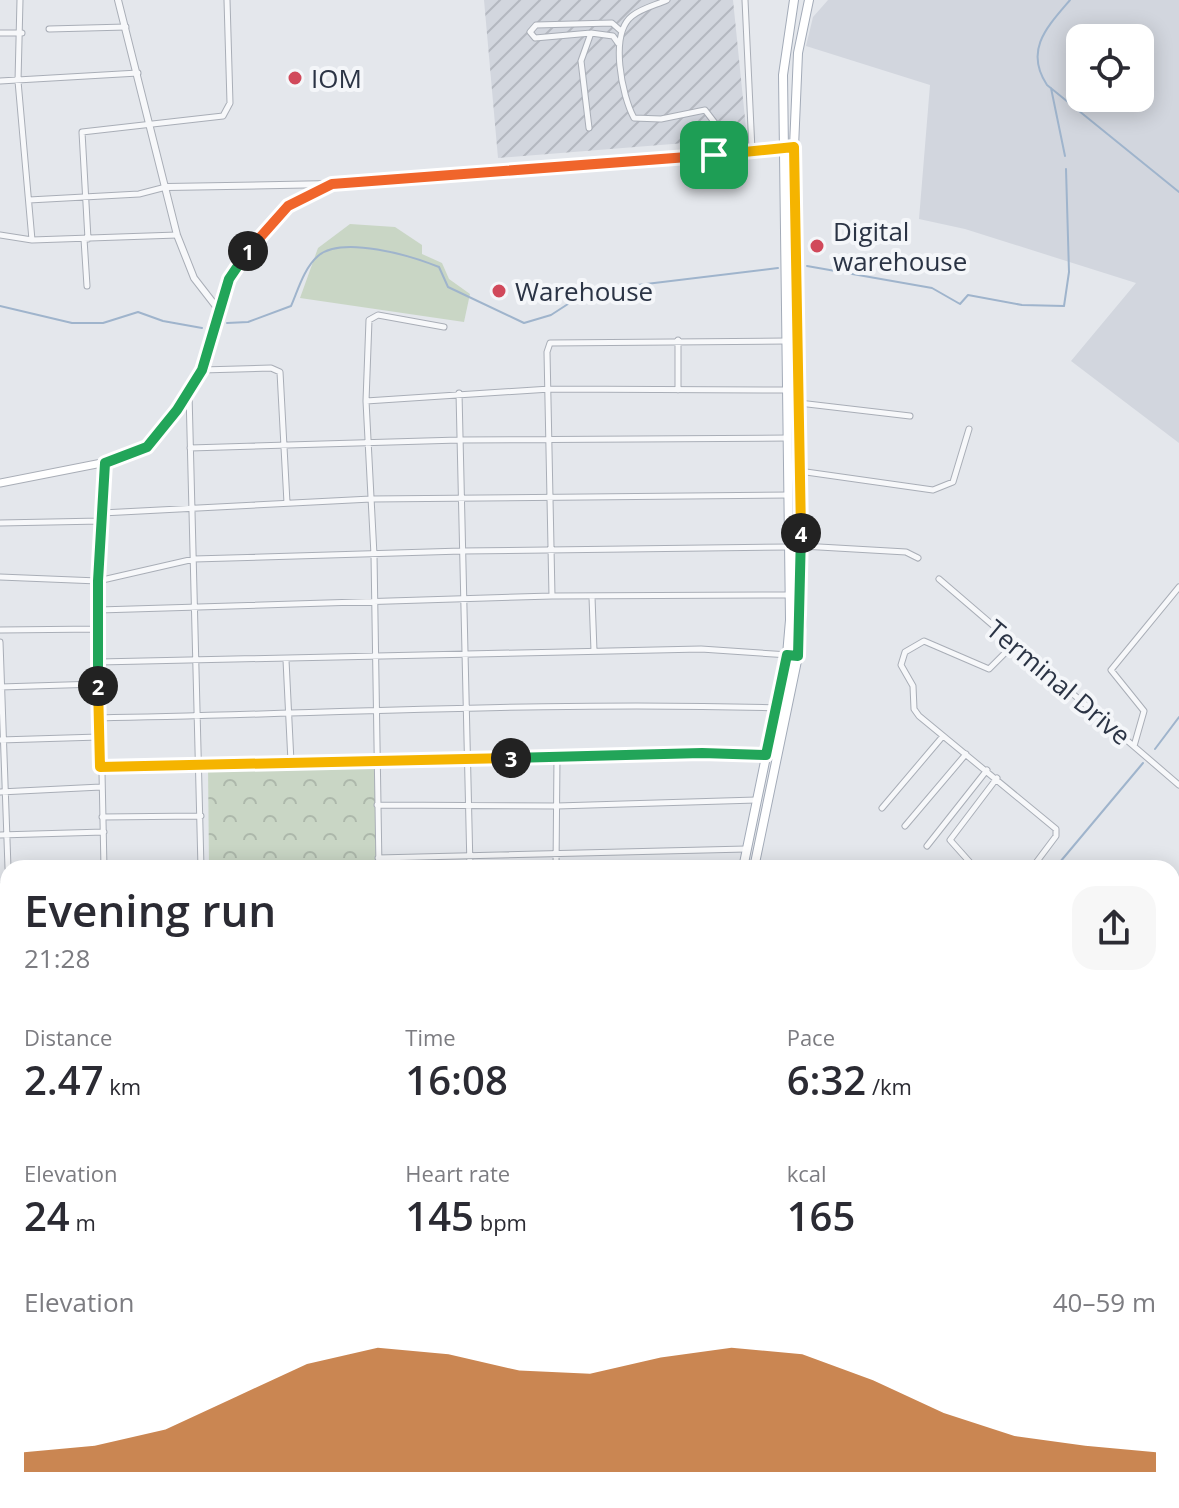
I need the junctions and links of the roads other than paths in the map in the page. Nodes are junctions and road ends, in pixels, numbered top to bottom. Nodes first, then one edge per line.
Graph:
1 (20, 0) edge
2 (118, 0) edge
3 (227, 0) edge
4 (667, 0) edge
5 (745, 0) edge
6 (794, 0) edge
7 (809, 0) edge
8 (126, 27) junction
9 (49, 29) dead end
10 (621, 31) junction
11 (0, 33) edge
12 (22, 33) junction
13 (591, 33) junction
14 (620, 56) junction
15 (138, 73) junction
16 (0, 81) edge
17 (18, 81) junction
18 (151, 126) junction
19 (589, 128) dead end
20 (794, 147) junction
21 (752, 150) junction
22 (714, 155) junction
23 (332, 184) junction
24 (167, 187) junction
25 (86, 196) junction
26 (29, 200) junction
27 (0, 235) edge
28 (177, 235) junction
29 (86, 239) junction
30 (32, 240) junction
31 (87, 286) dead end
32 (218, 309) junction
33 (444, 327) dead end
34 (678, 340) junction
35 (786, 341) junction
36 (202, 370) junction
37 (189, 389) junction
38 (550, 389) junction
39 (678, 390) junction
40 (788, 390) junction
41 (459, 393) junction
42 (366, 401) junction
43 (799, 403) junction
44 (910, 416) dead end
45 (969, 429) dead end
46 (790, 438) junction
47 (459, 440) junction
48 (550, 440) junction
49 (369, 445) junction
50 (284, 446) junction
51 (190, 448) junction
52 (105, 463) junction
53 (798, 470) junction
54 (0, 483) edge
55 (790, 495) junction
56 (551, 496) junction
57 (371, 499) junction
58 (461, 500) junction
59 (287, 503) junction
60 (194, 509) junction
61 (102, 513) junction
62 (101, 521) junction
63 (0, 523) edge
64 (802, 546) junction
65 (789, 547) junction
66 (549, 549) junction
67 (462, 551) junction
68 (374, 555) junction
69 (918, 558) dead end
70 (194, 559) junction
71 (0, 577) edge
72 (939, 579) dead end
73 (98, 581) junction
74 (1179, 587) edge
75 (790, 595) junction
76 (552, 596) junction
77 (592, 597) junction
78 (464, 600) junction
79 (373, 603) junction
80 (195, 608) junction
81 (99, 610) junction
82 (99, 629) junction
83 (0, 630) edge
84 (0, 642) edge
85 (1013, 645) junction
86 (594, 651) junction
87 (464, 654) junction
88 (787, 655) junction
89 (798, 656) junction
90 (375, 657) junction
91 (286, 660) junction
92 (99, 662) junction
93 (196, 662) junction
94 (98, 684) junction
95 (2, 687) edge
96 (466, 707) junction
97 (777, 708) junction
98 (376, 713) junction
99 (288, 714) junction
100 (198, 716) junction
101 (99, 718) junction
102 (943, 736) junction
103 (99, 737) junction
104 (2, 740) edge
105 (1134, 746) junction
106 (966, 754) junction
107 (766, 755) junction
108 (557, 757) junction
109 (466, 759) junction
110 (376, 760) junction
111 (291, 762) junction
112 (199, 763) junction
113 (100, 767) junction
114 (987, 770) junction
115 (997, 778) junction
116 (1179, 785) edge
117 (101, 787) junction
118 (4, 792) edge
119 (757, 800) junction
120 (467, 803) junction
121 (377, 805) junction
122 (557, 806) junction
123 (882, 808) dead end
124 (201, 816) junction
125 (102, 817) junction
126 (905, 826) dead end
127 (104, 832) junction
128 (0, 835) edge
129 (8, 835) junction
130 (927, 846) dead end
131 (746, 849) junction
132 (470, 855) junction
133 (556, 855) junction
134 (378, 858) joint
135 (8, 860) edge
136 (104, 860) edge
137 (201, 860) edge
138 (470, 860) edge
139 (556, 860) edge
140 (744, 860) edge
141 (756, 860) edge
142 (968, 860) edge
143 (1038, 860) edge

1 - 12 street
2 - 8 street
3 - 18 street
4 - 10 street
5 - 21 street
6 - 35 main road
7 - 20 main road
8 - 9 street
8 - 15 street
10 - 13 street
10 - 14 street
11 - 12 street
12 - 17 street
13 - 14 street
13 - 19 street
14 - 22 street
15 - 17 street
15 - 18 street
16 - 17 street
17 - 26 street
18 - 24 street
18 - 25 street
20 - 21 main road
20 - 43 main road
21 - 22 main road
22 - 23 main road
23 - 24 street
23 - 32 main road
24 - 25 street
24 - 28 street
25 - 26 street
25 - 29 street
26 - 30 street
27 - 30 street
28 - 29 street
28 - 32 street
29 - 30 street
29 - 31 street
32 - 36 main road
33 - 42 street
34 - 35 street
34 - 38 street
34 - 39 street
35 - 40 main road
36 - 37 main road
36 - 50 street
37 - 51 street
37 - 52 main road
38 - 39 street
38 - 41 street
38 - 48 street
39 - 40 street
40 - 46 main road
41 - 42 street
41 - 47 street
42 - 49 street
43 - 44 street
43 - 53 main road
45 - 53 street
46 - 48 street
46 - 55 main road
47 - 48 street
47 - 49 street
47 - 58 street
48 - 56 street
49 - 50 street
49 - 57 street
50 - 51 street
50 - 59 street
51 - 60 street
52 - 54 main road
52 - 61 street
53 - 64 main road
55 - 56 street
55 - 65 main road
56 - 58 street
56 - 66 street
57 - 58 street
57 - 59 street
57 - 68 street
58 - 67 street
59 - 60 street
60 - 61 street
60 - 70 street
61 - 62 street
62 - 63 street
62 - 73 street
64 - 69 street
64 - 89 main road
65 - 66 street
65 - 75 main road
66 - 67 street
66 - 76 street
67 - 68 street
67 - 78 street
68 - 70 street
68 - 79 street
70 - 73 street
70 - 80 street
71 - 73 street
72 - 85 street, Terminal Drive
73 - 81 street
74 - 105 street
75 - 77 street
75 - 88 main road
76 - 77 street
76 - 78 street
77 - 86 street
78 - 79 street
78 - 87 street
79 - 80 street
79 - 90 street
80 - 81 street
80 - 93 street
81 - 82 street
82 - 83 street
82 - 92 street
84 - 95 street
85 - 102 street
85 - 105 street, Terminal Drive
86 - 87 street
86 - 88 street
87 - 90 street
87 - 96 street
88 - 89 street
88 - 97 main road
89 - 141 main road
90 - 91 street
90 - 98 street
91 - 93 street
91 - 99 street
92 - 93 street
92 - 94 street
93 - 100 street
94 - 95 street
94 - 101 street
95 - 104 street
96 - 97 street
96 - 98 street
96 - 109 street
97 - 107 main road
98 - 99 street
98 - 110 street
99 - 100 street
99 - 111 street
100 - 101 street
100 - 112 street
101 - 103 street
102 - 106 street
102 - 123 street
103 - 104 street
103 - 113 street
104 - 118 street
105 - 116 street, Terminal Drive
106 - 114 street
106 - 126 street
107 - 108 street
107 - 119 main road
108 - 109 street
108 - 122 street
109 - 110 street
109 - 120 street
110 - 111 street
110 - 121 street
111 - 112 street
112 - 113 street
112 - 124 street
113 - 117 street
114 - 115 street
114 - 130 street
115 - 142 street
115 - 143 street
117 - 118 street
117 - 125 street
118 - 129 street
119 - 122 street
119 - 131 main road
120 - 121 street
120 - 122 street
120 - 132 street
121 - 134 street
122 - 133 street
124 - 125 street
124 - 137 street
125 - 127 street
127 - 129 street
127 - 136 street
128 - 129 street
129 - 135 street
131 - 133 street
131 - 140 main road
132 - 133 street
132 - 134 street
132 - 138 street
133 - 139 street

